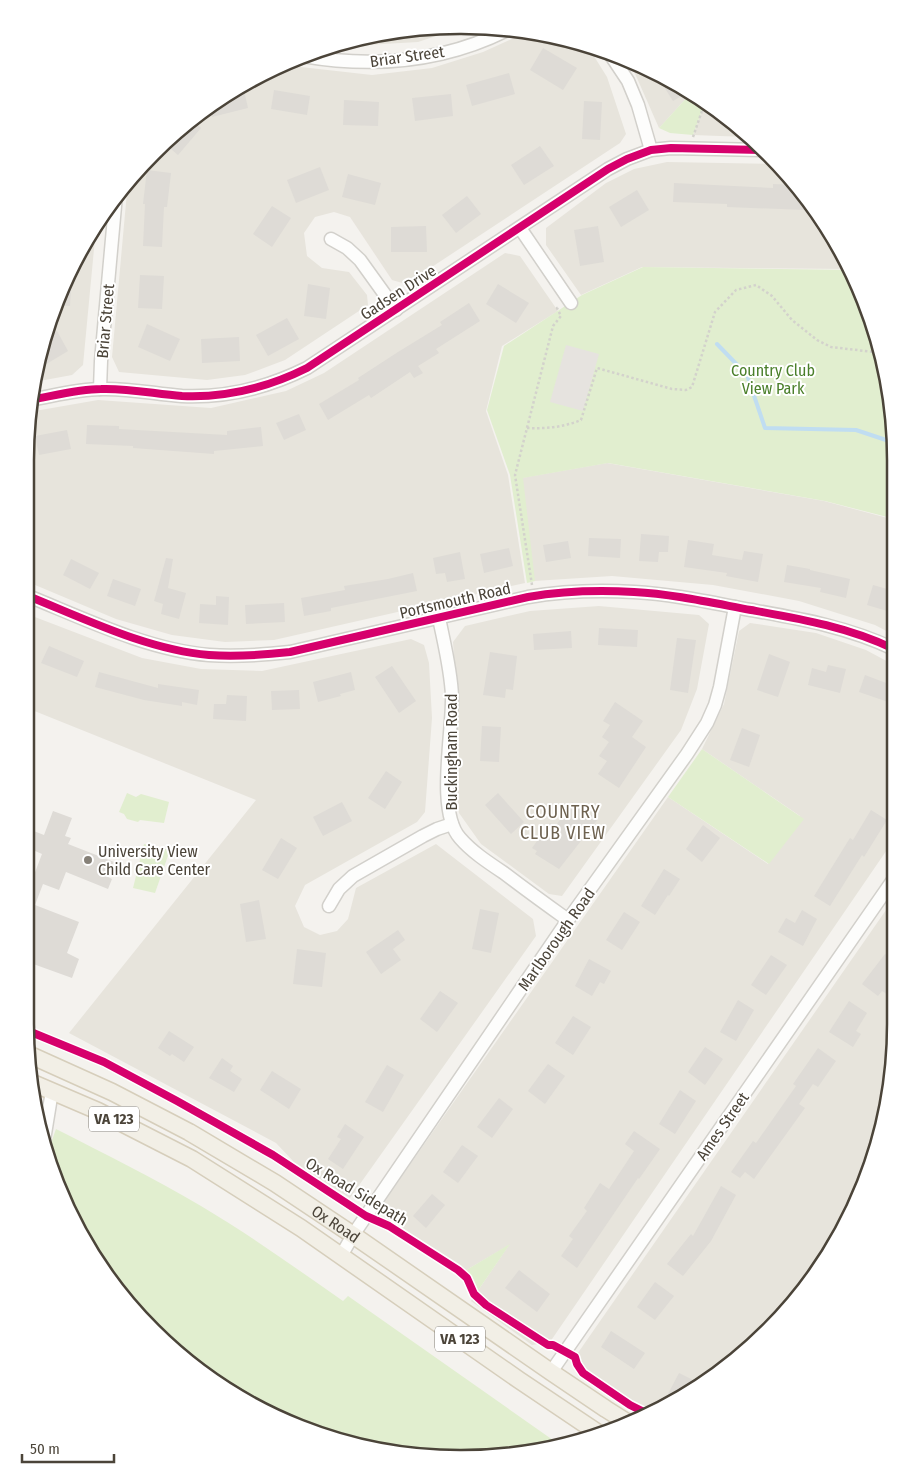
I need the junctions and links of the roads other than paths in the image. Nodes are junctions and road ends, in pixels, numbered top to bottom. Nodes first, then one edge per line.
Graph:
1 (494, 35) edge
2 (318, 58) edge
3 (616, 63) edge
4 (650, 150) junction
5 (752, 150) edge
6 (115, 211) edge
7 (520, 228) junction
8 (331, 239) dead end
9 (571, 303) road end
10 (396, 310) junction
11 (100, 388) junction
12 (38, 398) edge
13 (34, 598) edge
14 (735, 607) junction
15 (439, 618) junction
16 (887, 646) edge
17 (452, 824) junction
18 (887, 889) edge
19 (329, 906) dead end
20 (568, 920) junction
21 (35, 1057) edge
22 (38, 1085) edge
23 (52, 1091) junction
24 (46, 1126) edge
25 (353, 1235) junction
26 (341, 1256) junction
27 (551, 1372) junction
28 (622, 1419) edge
29 (593, 1430) edge

1 - 2 street, Briar Street
3 - 4 street
4 - 5 street, Gadsen Drive
4 - 7 street, Gadsen Drive
6 - 11 street, Briar Street
7 - 9 street
7 - 10 street, Gadsen Drive
8 - 10 street
10 - 11 street, Gadsen Drive
11 - 12 street, Gadsen Drive
13 - 15 street, Portsmouth Road
14 - 15 street, Portsmouth Road
14 - 16 street, Portsmouth Road
14 - 20 street, Marlborough Road
15 - 17 street, Buckingham Road
17 - 19 street
17 - 20 street, Buckingham Road
18 - 27 street, Ames Street
20 - 25 street, Marlborough Road
21 - 25 main road, Ox Road / VA 123
22 - 23 main road, Ox Road / VA 123
23 - 24 street
23 - 26 main road, Ox Road / VA 123
25 - 26 street, Marlborough Road
25 - 27 main road, Ox Road / VA 123
26 - 29 main road, Ox Road / VA 123
27 - 28 main road, Ox Road / VA 123

